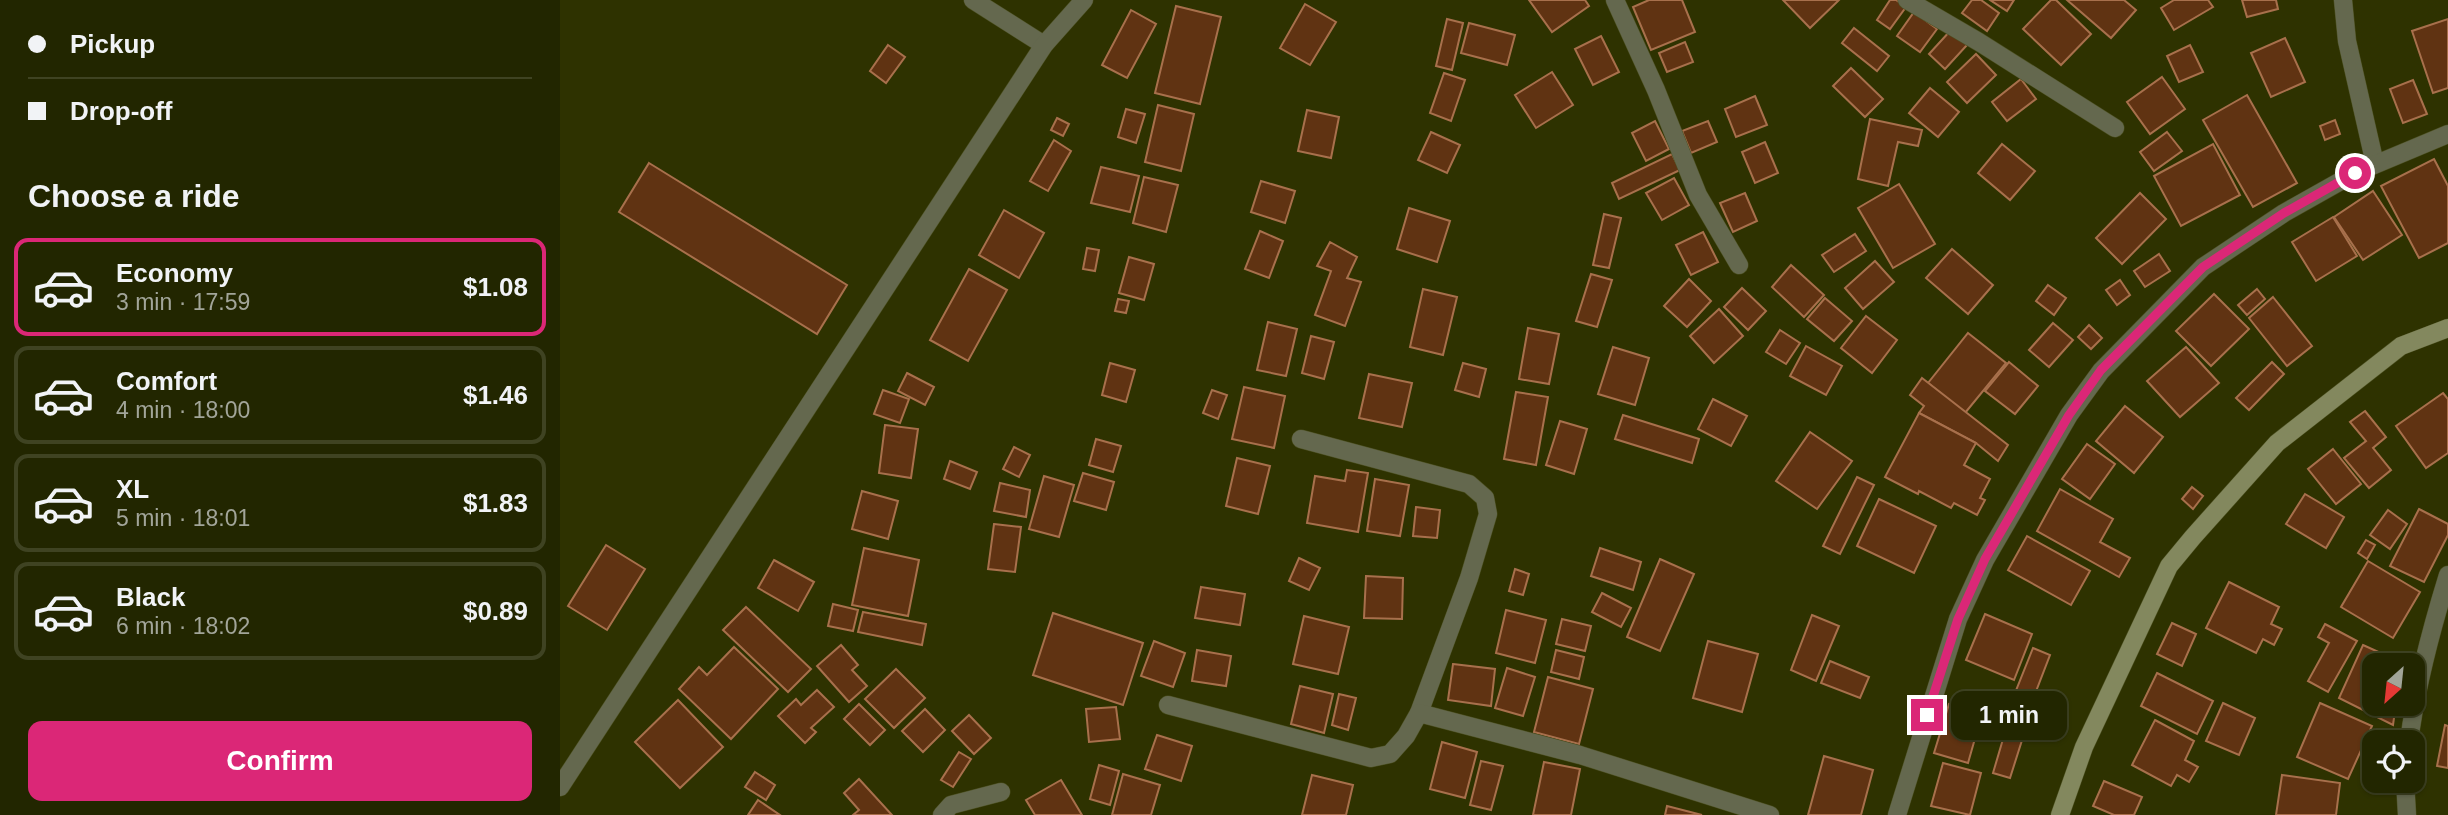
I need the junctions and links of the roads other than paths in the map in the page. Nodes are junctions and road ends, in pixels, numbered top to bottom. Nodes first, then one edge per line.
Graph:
1 (973, 0) edge
2 (1084, 0) edge
3 (1615, 0) edge
4 (1907, 0) edge
5 (2343, 0) edge
6 (1044, 45) junction
7 (2115, 128) dead end
8 (2448, 134) edge
9 (2375, 164) junction
10 (1739, 265) dead end
11 (2448, 328) edge
12 (1301, 439) dead end
13 (2448, 575) edge
14 (1168, 705) dead end
15 (1419, 713) junction
16 (2410, 730) edge
17 (560, 787) edge
18 (1001, 792) dead end
19 (2406, 793) edge
20 (942, 815) edge
21 (1770, 815) edge
22 (1897, 815) edge
23 (2060, 815) edge
24 (2407, 815) edge

1 - 6 street
2 - 6 street
3 - 10 street
4 - 7 street
5 - 9 street
6 - 17 street
8 - 9 street
9 - 22 street
11 - 23 main road
12 - 15 street
13 - 16 street
14 - 15 street
15 - 21 street
18 - 20 street
19 - 24 street

